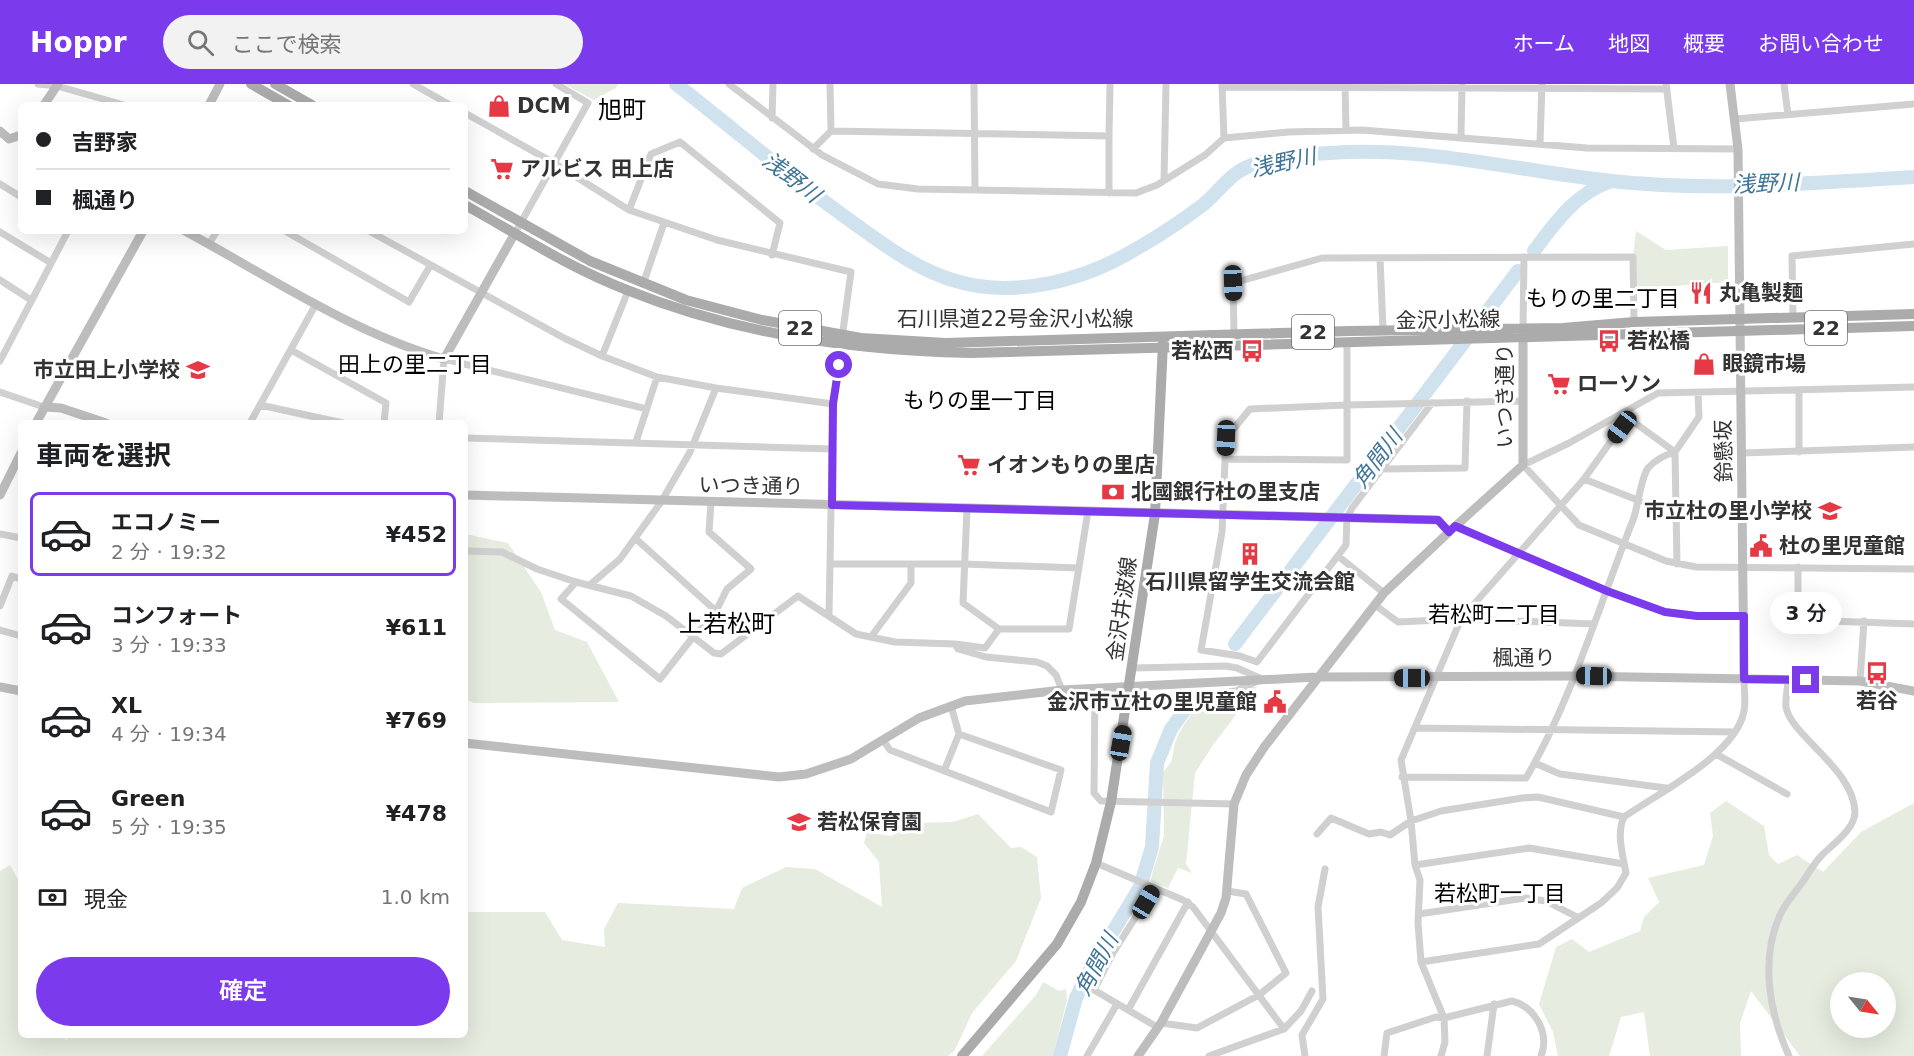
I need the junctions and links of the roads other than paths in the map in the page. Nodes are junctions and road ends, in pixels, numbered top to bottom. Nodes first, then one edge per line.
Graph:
1 (38, 84) edge
2 (220, 84) edge
3 (251, 84) edge
4 (275, 84) edge
5 (413, 84) edge
6 (556, 84) edge
7 (729, 84) edge
8 (773, 84) edge
9 (830, 84) edge
10 (974, 84) edge
11 (1110, 84) edge
12 (1166, 84) edge
13 (1730, 84) edge
14 (1784, 84) edge
15 (58, 85) edge
16 (1222, 85) edge
17 (1345, 85) edge
18 (1462, 86) edge
19 (1542, 86) edge
20 (1667, 87) edge
21 (46, 102) edge
22 (113, 102) edge
23 (211, 102) edge
24 (283, 102) edge
25 (307, 102) edge
26 (445, 102) edge
27 (1914, 104) edge
28 (468, 115) edge
29 (1788, 115) junction
30 (772, 118) junction
31 (1735, 119) junction
32 (1346, 130) junction
33 (0, 131) edge
34 (831, 131) junction
35 (973, 135) junction
36 (18, 136) edge
37 (1109, 136) junction
38 (1461, 136) junction
39 (1224, 138) junction
40 (1540, 143) junction
41 (1674, 148) junction
42 (813, 149) junction
43 (1738, 153) junction
44 (554, 163) junction
45 (1164, 180) junction
46 (0, 184) edge
47 (975, 189) junction
48 (468, 193) edge
49 (1108, 193) junction
50 (18, 195) edge
51 (468, 207) edge
52 (629, 210) junction
53 (521, 223) junction
54 (664, 223) junction
55 (0, 232) edge
56 (515, 233) junction
57 (66, 234) edge
58 (141, 234) edge
59 (191, 234) edge
60 (215, 234) edge
61 (290, 234) edge
62 (374, 234) edge
63 (209, 244) junction
64 (1914, 244) edge
65 (772, 255) junction
66 (1524, 257) junction
67 (1380, 258) junction
68 (51, 263) junction
69 (430, 266) junction
70 (0, 280) edge
71 (643, 284) junction
72 (628, 291) junction
73 (481, 294) junction
74 (32, 300) junction
75 (316, 304) junction
76 (1914, 314) edge
77 (1793, 318) junction
78 (1634, 322) junction
79 (1738, 326) junction
80 (1914, 326) edge
81 (1383, 330) junction
82 (1234, 334) junction
83 (1523, 334) junction
84 (1461, 335) junction
85 (1163, 337) junction
86 (842, 341) junction
87 (1347, 341) junction
88 (1162, 348) junction
89 (291, 350) junction
90 (602, 356) junction
91 (444, 359) junction
92 (0, 361) edge
93 (657, 376) junction
94 (1914, 387) edge
95 (716, 388) junction
96 (1799, 390) junction
97 (1741, 391) junction
98 (0, 392) edge
99 (1698, 393) junction
100 (1467, 401) junction
101 (1522, 401) junction
102 (1429, 403) junction
103 (833, 404) junction
104 (260, 405) junction
105 (1347, 405) junction
106 (44, 407) junction
107 (647, 409) junction
108 (1625, 412) junction
109 (38, 420) edge
110 (97, 420) edge
111 (252, 420) edge
112 (329, 420) edge
113 (384, 420) edge
114 (439, 420) edge
115 (468, 438) edge
116 (636, 442) junction
117 (694, 443) junction
118 (1914, 447) edge
119 (833, 449) junction
120 (1675, 452) junction
121 (1799, 452) junction
122 (1742, 453) junction
123 (18, 459) edge
124 (1225, 459) junction
125 (1523, 465) junction
126 (1382, 469) junction
127 (1584, 479) junction
128 (0, 495) edge
129 (468, 495) edge
130 (1640, 501) junction
131 (661, 502) junction
132 (711, 503) junction
133 (832, 505) junction
134 (1561, 507) junction
135 (967, 509) junction
136 (1088, 512) junction
137 (1155, 514) junction
138 (1223, 516) junction
139 (1343, 518) junction
140 (1452, 529) junction
141 (0, 534) edge
142 (18, 537) edge
143 (635, 538) junction
144 (1623, 545) junction
145 (468, 551) edge
146 (1519, 552) junction
147 (1338, 556) junction
148 (831, 564) junction
149 (964, 564) junction
150 (1677, 564) junction
151 (911, 566) junction
152 (1798, 567) junction
153 (1079, 568) junction
154 (1743, 568) junction
155 (1914, 569) edge
156 (18, 578) edge
157 (576, 582) junction
158 (591, 584) junction
159 (1607, 591) junction
160 (1384, 593) junction
161 (1375, 605) junction
162 (0, 606) edge
163 (717, 611) junction
164 (829, 615) junction
165 (1744, 616) junction
166 (1461, 619) junction
167 (1864, 621) junction
168 (1594, 624) junction
169 (1914, 624) edge
170 (999, 629) junction
171 (0, 630) edge
172 (18, 635) edge
173 (693, 637) junction
174 (871, 637) junction
175 (955, 644) junction
176 (1133, 668) junction
177 (1573, 676) junction
178 (1317, 677) junction
179 (1436, 678) junction
180 (1262, 679) junction
181 (1744, 679) junction
182 (1788, 680) junction
183 (1860, 681) junction
184 (0, 687) edge
185 (1098, 688) junction
186 (18, 690) edge
187 (1062, 690) junction
188 (1914, 691) edge
189 (1128, 704) junction
190 (951, 706) junction
191 (1416, 728) junction
192 (1550, 730) junction
193 (1735, 732) junction
194 (959, 734) junction
195 (883, 740) junction
196 (468, 743) edge
197 (1716, 754) junction
198 (1535, 763) junction
199 (944, 771) junction
200 (1402, 777) junction
201 (1666, 788) junction
202 (1787, 794) dead end
203 (1111, 802) junction
204 (1233, 804) junction
205 (1624, 817) junction
206 (1411, 821) junction
207 (1317, 834) dead end
208 (1096, 863) junction
209 (1624, 864) junction
210 (1415, 865) junction
211 (1325, 869) dead end
212 (1150, 886) junction
213 (1227, 891) junction
214 (1188, 902) junction
215 (1419, 914) junction
216 (1577, 917) junction
217 (1212, 931) junction
218 (1421, 962) junction
219 (1312, 991) dead end
220 (1259, 995) junction
221 (1117, 1004) junction
222 (1494, 1004) junction
223 (1128, 1010) junction
224 (1444, 1018) junction
225 (1159, 1025) junction
226 (1284, 1029) junction
227 (962, 1056) edge
228 (1088, 1056) edge
229 (1138, 1056) edge
230 (1209, 1056) edge
231 (1305, 1056) edge
232 (1384, 1056) edge
233 (1441, 1056) edge
234 (1487, 1056) edge
235 (1541, 1056) edge
236 (1789, 1056) edge

1 - 15 street
2 - 23 street
3 - 24 main road
4 - 25 main road
5 - 26 street
6 - 44 street
7 - 30 street
8 - 30 street
9 - 34 street
10 - 35 street
11 - 37 street
12 - 45 street
13 - 31 street
14 - 29 street
15 - 21 street
15 - 22 street
16 - 17 street
16 - 39 street
17 - 18 street
17 - 32 street
18 - 19 street
18 - 38 street
19 - 20 street
19 - 40 street
20 - 41 street
27 - 29 street
28 - 44 street
29 - 31 street
30 - 42 street
31 - 43 street
32 - 38 street
32 - 39 street
33 - 36 street
34 - 35 street
34 - 42 street
35 - 37 street
35 - 47 street
37 - 49 street
38 - 40 street
39 - 45 street
40 - 41 street
41 - 43 street
42 - 47 street
43 - 79 street, 鈴懸坂
44 - 52 street
44 - 53 street
45 - 49 street
46 - 50 street
47 - 49 street
48 - 53 main road, 石川県道22号金沢小松線 / 22
51 - 56 main road, 22
52 - 54 street
52 - 65 street
53 - 56 street
53 - 71 main road, 石川県道22号金沢小松線 / 22
54 - 65 street
54 - 71 street
55 - 68 street
56 - 72 main road, 22
56 - 73 street
57 - 68 street
58 - 106 street
59 - 63 street
60 - 63 street
61 - 69 street
62 - 69 street
63 - 75 street
64 - 77 street
65 - 86 street
66 - 67 street
66 - 78 street
66 - 83 street
67 - 81 street
67 - 82 street
68 - 74 street
69 - 73 street
70 - 74 street
71 - 86 main road, 石川県道22号金沢小松線 / 22
72 - 86 main road, 22
72 - 90 street
73 - 90 street
73 - 91 street
74 - 92 street
75 - 89 street
75 - 91 street
76 - 77 main road, 金沢小松線 / 22
77 - 79 main road, 金沢小松線 / 22
78 - 79 main road, 金沢小松線 / 22
78 - 83 main road, 金沢小松線 / 22
79 - 80 main road, 金沢小松線 / 22
79 - 83 main road, 金沢小松線 / 22
79 - 97 street, 鈴懸坂
81 - 82 main road, 金沢小松線 / 22
81 - 84 main road, 金沢小松線 / 22
82 - 85 main road, 金沢小松線 / 22
83 - 84 main road, 金沢小松線 / 22
83 - 101 street, いつき通り
84 - 87 main road, 金沢小松線 / 22
85 - 86 main road, 石川県道22号金沢小松線 / 22
85 - 88 main road, 金沢井波線
86 - 88 main road, 22
86 - 103 street
87 - 88 main road, 金沢小松線 / 22
87 - 105 street
88 - 137 main road, 金沢井波線
89 - 104 street
89 - 113 street
90 - 93 street
91 - 107 street
91 - 114 street
93 - 95 street
93 - 107 street
94 - 96 street
95 - 103 street
95 - 117 street
96 - 97 street
96 - 121 street
97 - 99 street
97 - 122 street, 鈴懸坂
98 - 106 street
99 - 108 street
99 - 120 street
100 - 101 street
100 - 102 street
100 - 126 street
101 - 125 street, いつき通り
102 - 105 street
102 - 126 street
103 - 119 street
104 - 111 street
104 - 112 street
105 - 124 street
105 - 124 street
106 - 109 street
106 - 110 street
107 - 116 street
108 - 120 street
108 - 125 street
108 - 127 street
115 - 116 street
116 - 117 street
117 - 119 street
117 - 131 street
118 - 121 street
119 - 133 street
120 - 130 street
120 - 150 street
121 - 122 street
122 - 154 street, 鈴懸坂
123 - 128 street
124 - 138 street
125 - 134 street
125 - 140 street, いつき通り
126 - 139 street
127 - 130 street
127 - 134 street
129 - 131 street, いつき通り
130 - 144 street
131 - 132 street, いつき通り
131 - 143 street
132 - 133 street, いつき通り
132 - 163 street
133 - 135 street, いつき通り
133 - 148 street
134 - 144 street
134 - 146 street
135 - 136 street, いつき通り
135 - 149 street
136 - 137 street, いつき通り
136 - 153 street
137 - 138 street, いつき通り
137 - 176 main road, 金沢井波線
138 - 139 street, いつき通り
138 - 147 street
139 - 140 street
139 - 147 street
140 - 146 street
140 - 160 street, いつき通り
141 - 142 street
143 - 158 street
143 - 163 street
144 - 150 street
144 - 159 street
145 - 157 street
146 - 159 street
146 - 166 street
147 - 160 street
148 - 151 street
148 - 164 street
149 - 151 street
149 - 153 street
149 - 170 street
150 - 154 street
151 - 174 street
152 - 154 street
152 - 155 street
152 - 167 street
153 - 170 street
154 - 165 street, 鈴懸坂
156 - 162 street
157 - 158 street
157 - 173 street
158 - 173 street
159 - 165 street
159 - 168 street
160 - 161 street, いつき通り
161 - 166 street
161 - 178 street, いつき通り
163 - 173 street
164 - 173 street
164 - 174 street
165 - 181 street, 鈴懸坂
166 - 168 street
166 - 179 street
167 - 169 street
167 - 183 street
168 - 177 street
170 - 175 street
171 - 172 street
174 - 175 street
175 - 187 street
176 - 180 street
176 - 189 main road, 金沢井波線
177 - 179 street, 楓通り
177 - 181 street, 楓通り
177 - 192 street
178 - 179 street, 楓通り
178 - 180 street, 楓通り
178 - 204 street, いつき通り
179 - 191 street
180 - 185 street, 楓通り
180 - 189 street
181 - 182 street, 楓通り
181 - 193 street
182 - 183 street, 楓通り
182 - 236 street
183 - 188 street, 楓通り
184 - 186 street
185 - 187 street, 楓通り
185 - 203 street
187 - 190 street, 楓通り
189 - 203 main road, 金沢井波線
190 - 194 street
190 - 195 street, 楓通り
191 - 192 street
191 - 200 street
192 - 193 street
192 - 198 street
193 - 197 street
194 - 199 street
194 - 199 street
195 - 196 street, 楓通り
195 - 199 street
197 - 201 street
197 - 202 street
198 - 200 street
198 - 201 street
200 - 206 street
201 - 205 street
203 - 204 street
203 - 208 main road, 金沢井波線
204 - 213 street
205 - 206 street
205 - 209 street
206 - 207 street
206 - 210 street
208 - 212 street
208 - 227 main road, 金沢井波線
209 - 210 street
209 - 216 street
210 - 215 street
211 - 231 street
212 - 214 street
212 - 221 street
213 - 217 street
213 - 220 street
214 - 217 street
214 - 223 street
215 - 216 street
215 - 218 street
216 - 218 street
217 - 220 street
217 - 225 street
218 - 224 street
219 - 226 street
220 - 225 street
220 - 226 street
221 - 223 street
221 - 228 street
222 - 224 street
222 - 234 street
222 - 235 street
223 - 225 street
224 - 232 street
224 - 233 street
225 - 229 street
226 - 230 street

